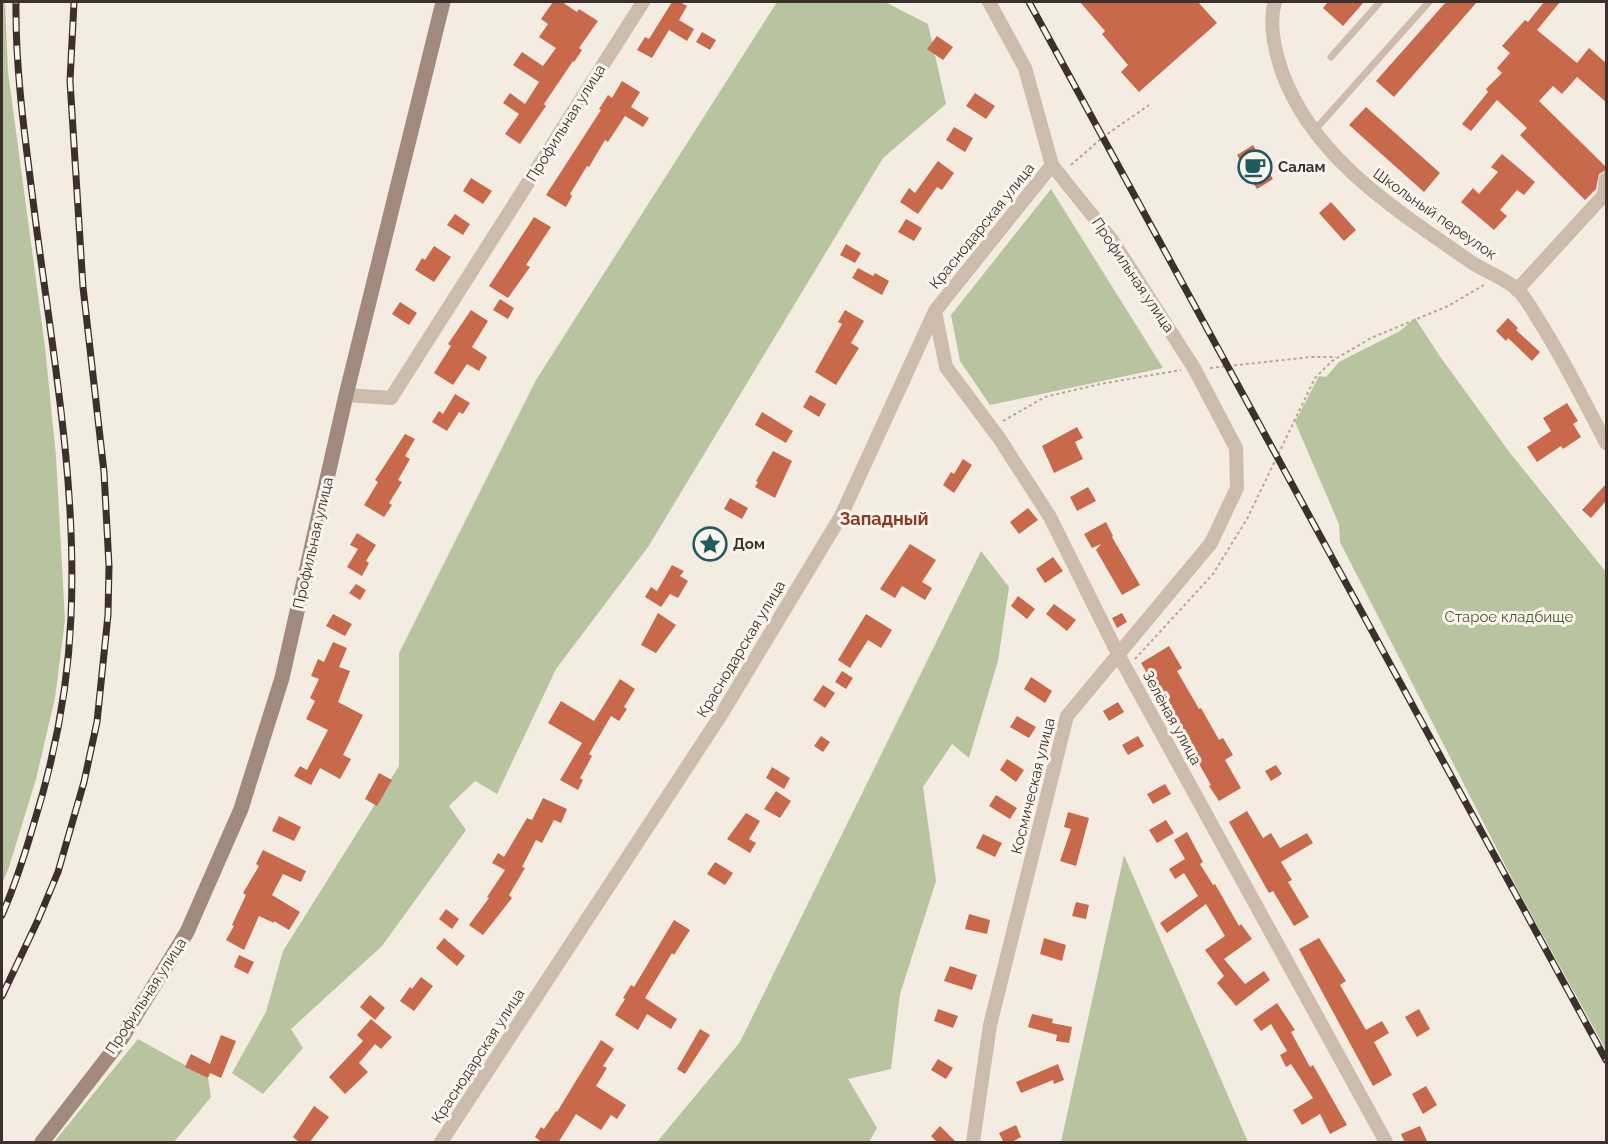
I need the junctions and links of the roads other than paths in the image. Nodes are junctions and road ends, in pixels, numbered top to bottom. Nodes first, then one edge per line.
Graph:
1 (443, 2) edge
2 (643, 2) edge
3 (989, 2) edge
4 (1275, 2) edge
5 (1380, 2) edge
6 (1429, 2) edge
7 (1331, 57) dead end
8 (1313, 132) junction
9 (1056, 170) junction
10 (1606, 179) edge
11 (1517, 290) junction
12 (935, 311) junction
13 (346, 395) junction
14 (1606, 443) edge
15 (1237, 488) joint
16 (1118, 654) junction
17 (42, 1143) edge
18 (441, 1143) edge
19 (973, 1143) edge
20 (1386, 1143) edge

1 - 13 main road
2 - 13 street, Профильная улица
3 - 9 street, Профильная улица
4 - 8 street, Школьный переулок
5 - 7 lane
6 - 8 lane
8 - 11 street, Школьный переулок
9 - 12 street, Краснодарская улица
9 - 15 street, Профильная улица
10 - 11 street
11 - 14 street, Школьный переулок
12 - 16 street, Зелёная улица
12 - 18 street, Краснодарская улица
13 - 17 main road, Профильная улица
15 - 16 street, Космическая улица
16 - 19 street, Космическая улица
16 - 20 street, Зелёная улица

